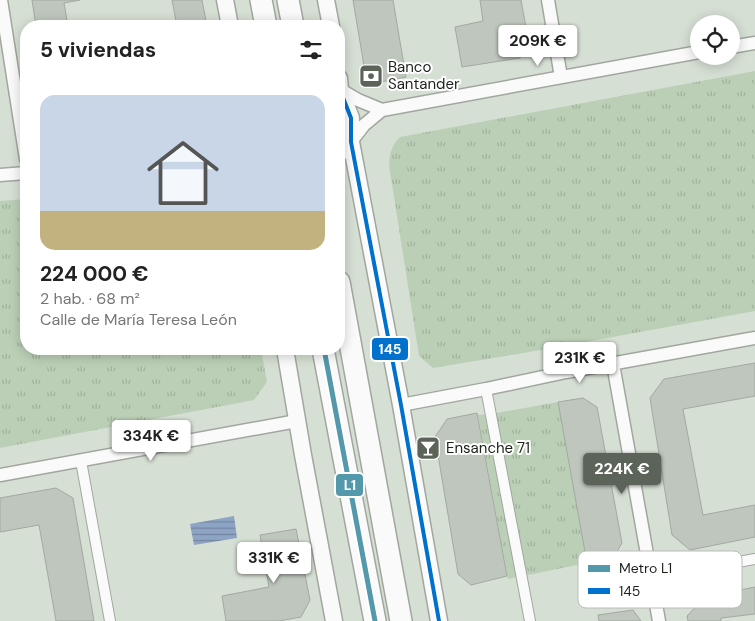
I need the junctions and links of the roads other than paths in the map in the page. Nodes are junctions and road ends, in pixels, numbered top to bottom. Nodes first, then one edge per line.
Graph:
1 (1, 0) edge
2 (225, 0) edge
3 (261, 0) edge
4 (288, 0) edge
5 (326, 0) edge
6 (548, 0) edge
7 (229, 20) edge
8 (265, 20) edge
9 (292, 20) edge
10 (330, 20) edge
11 (755, 43) edge
12 (740, 46) edge
13 (690, 54) edge
14 (561, 77) junction
15 (345, 90) edge
16 (345, 103) edge
17 (382, 110) junction
18 (20, 120) edge
19 (351, 142) junction
20 (345, 150) edge
21 (20, 173) edge
22 (0, 175) edge
23 (345, 315) edge
24 (755, 338) edge
25 (286, 355) edge
26 (324, 355) edge
27 (613, 364) junction
28 (486, 389) junction
29 (401, 405) junction
30 (297, 421) junction
31 (81, 460) junction
32 (0, 475) edge
33 (647, 551) edge
34 (755, 559) edge
35 (742, 561) edge
36 (657, 608) edge
37 (110, 621) edge
38 (334, 621) edge
39 (374, 621) edge
40 (401, 621) edge
41 (439, 621) edge
42 (530, 621) edge
43 (659, 621) edge

1 - 18 street
2 - 7 street
3 - 8 main road
4 - 9 main road
5 - 10 street
6 - 14 street
11 - 12 street
13 - 14 street
14 - 17 street
15 - 17 street
16 - 19 street
17 - 19 street
19 - 20 street
19 - 29 street
21 - 22 street
23 - 40 main road
24 - 27 street
25 - 30 street
26 - 39 main road
27 - 28 street
27 - 33 street
28 - 29 street
28 - 42 street
29 - 41 street
30 - 31 street
30 - 38 street
31 - 32 street
31 - 37 street
34 - 35 street
36 - 43 street

